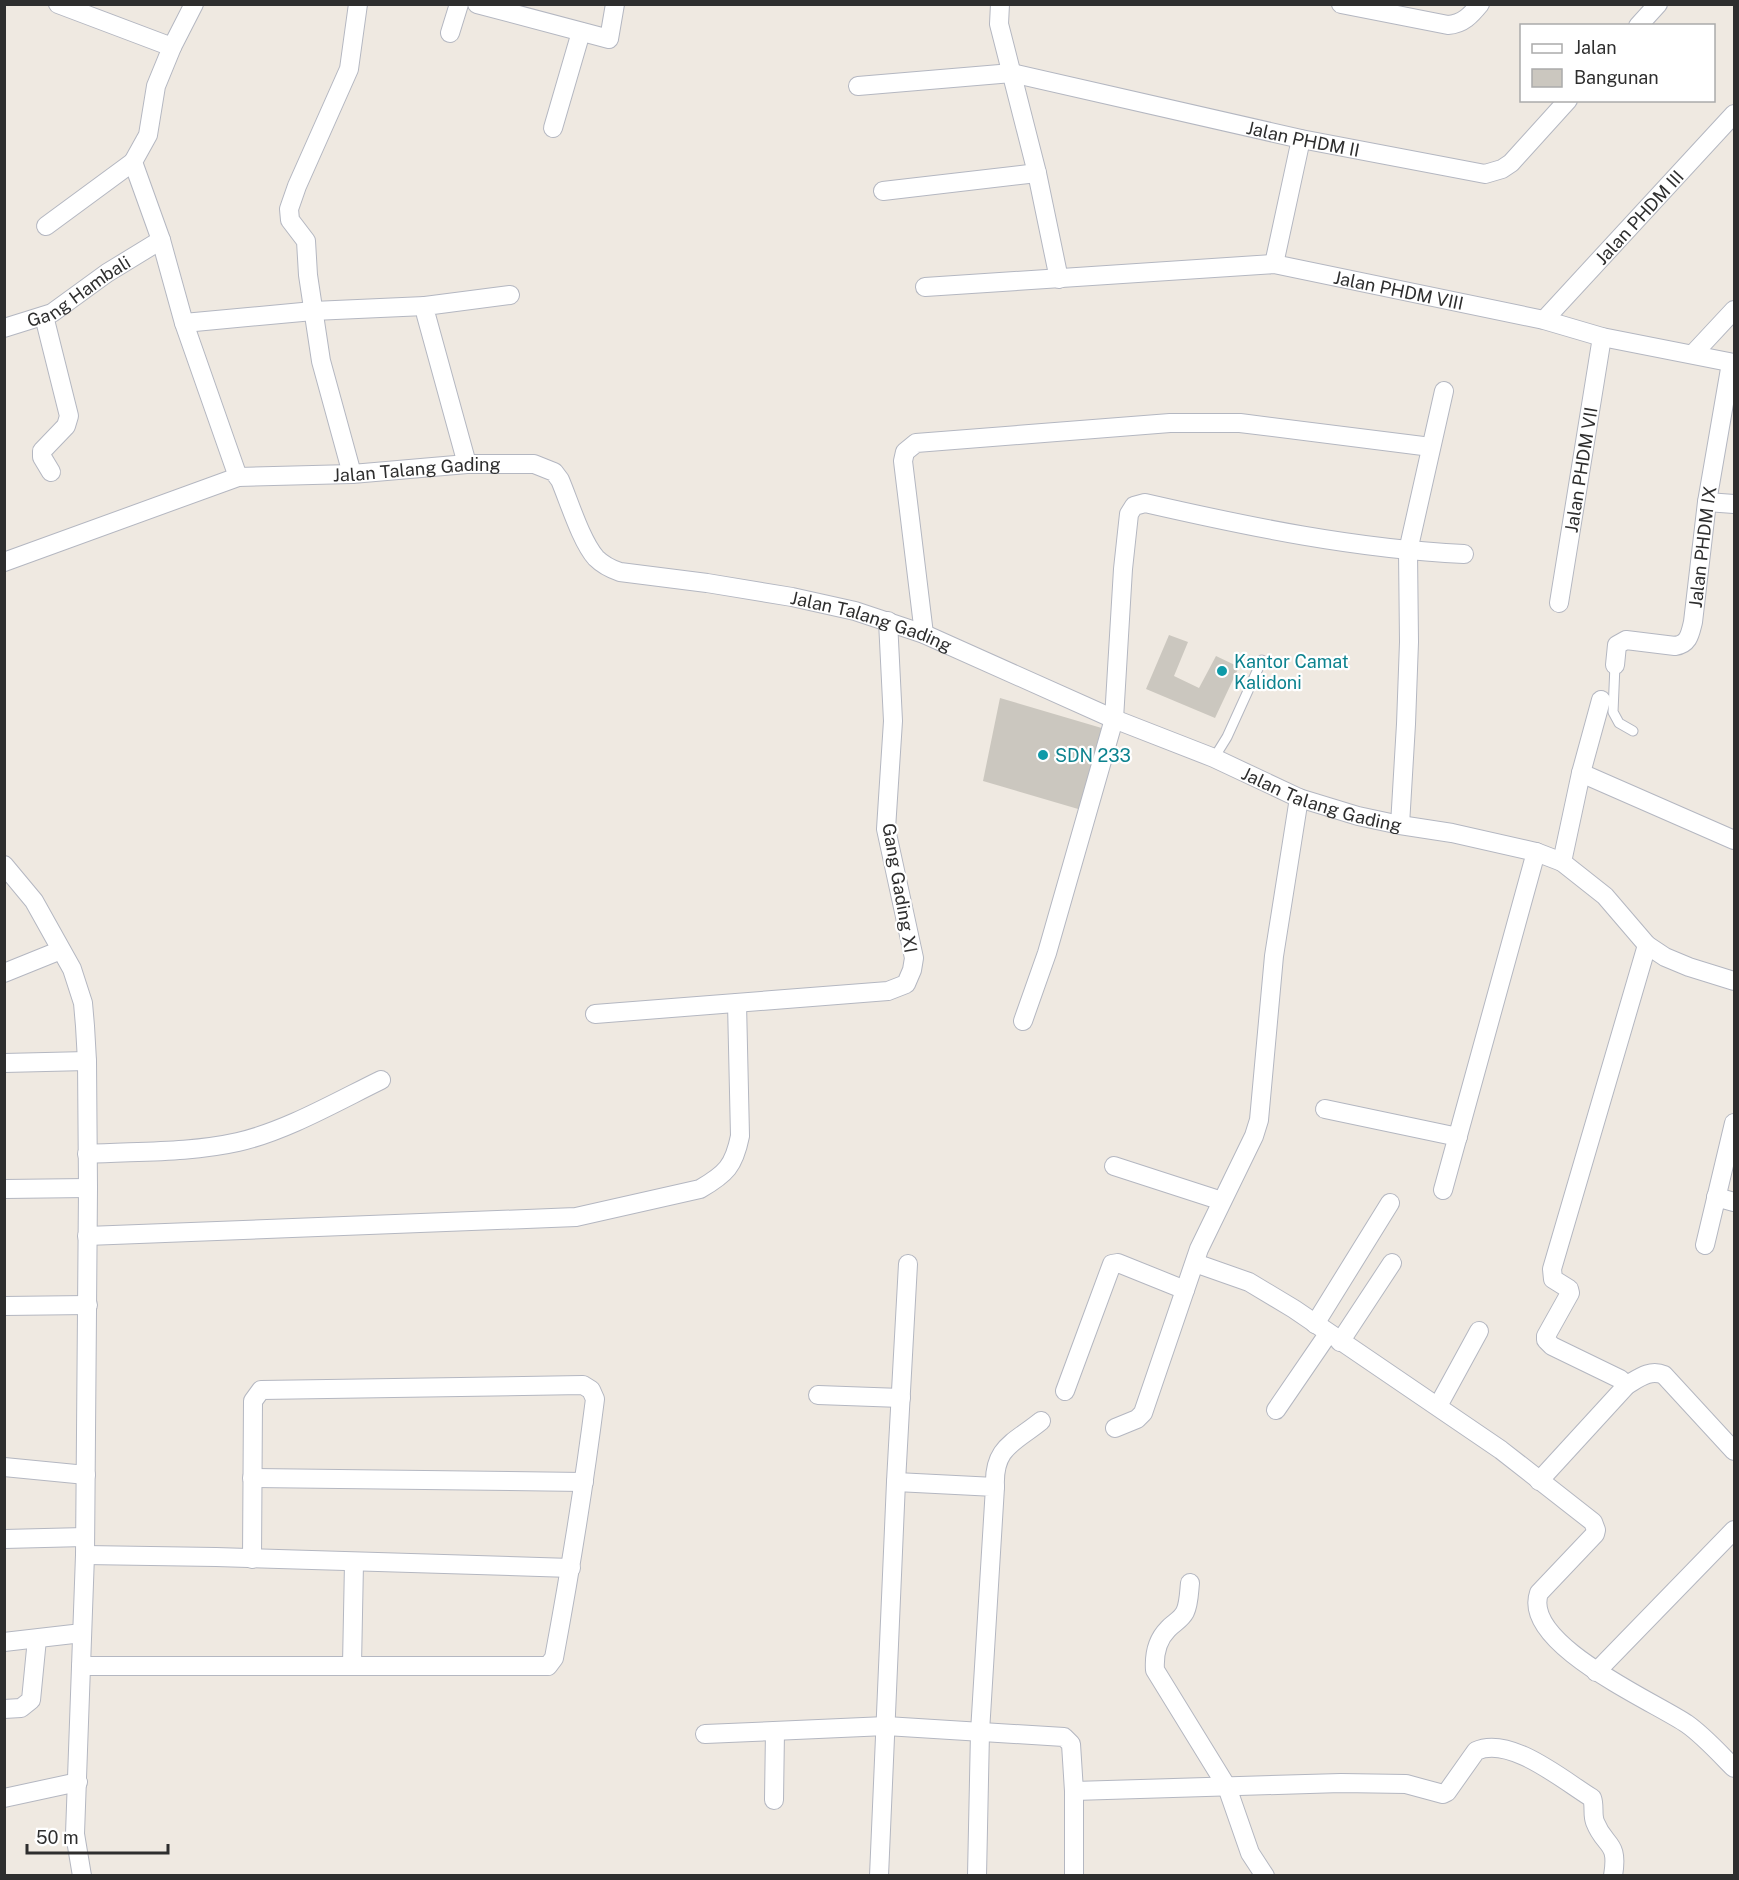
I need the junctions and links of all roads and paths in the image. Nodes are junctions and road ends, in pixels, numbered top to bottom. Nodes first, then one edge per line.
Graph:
1 (58, 4) edge
2 (194, 4) edge
3 (358, 4) edge
4 (459, 4) edge
5 (477, 4) edge
6 (615, 4) edge
7 (1000, 4) edge
8 (1480, 4) edge
9 (1658, 4) edge
10 (1351, 6) edge
11 (1640, 24) edge
12 (581, 32) junction
13 (450, 33) dead end
14 (172, 47) junction
15 (1012, 73) junction
16 (858, 86) dead end
17 (1566, 102) edge
18 (1734, 114) edge
19 (553, 128) dead end
20 (1301, 139) junction
21 (133, 162) junction
22 (1037, 173) junction
23 (883, 191) dead end
24 (46, 226) dead end
25 (155, 243) junction
26 (1274, 264) junction
27 (1059, 279) junction
28 (925, 287) dead end
29 (510, 295) dead end
30 (425, 306) junction
31 (1734, 310) edge
32 (313, 311) junction
33 (44, 316) junction
34 (1544, 320) junction
35 (184, 323) junction
36 (4, 328) edge
37 (1602, 336) junction
38 (1693, 354) junction
39 (1733, 363) edge
40 (1444, 391) dead end
41 (1431, 447) junction
42 (467, 464) junction
43 (51, 472) dead end
44 (351, 474) junction
45 (238, 477) junction
46 (1707, 502) junction
47 (1734, 504) edge
48 (1408, 551) junction
49 (1464, 554) dead end
50 (4, 562) edge
51 (1559, 603) dead end
52 (888, 621) junction
53 (924, 634) junction
54 (1262, 660) dead end
55 (1615, 665) joint
56 (1601, 700) dead end
57 (1114, 719) junction
58 (1633, 730) dead end
59 (1214, 758) junction
60 (1581, 773) junction
61 (1299, 798) junction
62 (1400, 825) junction
63 (1734, 840) edge
64 (1536, 852) junction
65 (1562, 862) junction
66 (4, 865) edge
67 (1647, 945) junction
68 (61, 950) junction
69 (4, 973) edge
70 (1734, 981) edge
71 (737, 1003) junction
72 (595, 1014) dead end
73 (1023, 1021) dead end
74 (87, 1061) junction
75 (4, 1063) edge
76 (381, 1080) dead end
77 (1324, 1109) dead end
78 (1734, 1123) edge
79 (1458, 1137) junction
80 (87, 1154) junction
81 (1114, 1166) dead end
82 (88, 1188) junction
83 (4, 1190) edge
84 (1443, 1190) dead end
85 (1716, 1197) junction
86 (1222, 1201) junction
87 (1734, 1202) edge
88 (1390, 1203) dead end
89 (87, 1236) junction
90 (1705, 1245) dead end
91 (1195, 1263) junction
92 (1392, 1263) dead end
93 (908, 1264) dead end
94 (1185, 1290) junction
95 (88, 1305) junction
96 (4, 1306) edge
97 (1479, 1331) dead end
98 (1327, 1333) junction
99 (1627, 1385) junction
100 (1065, 1391) dead end
101 (818, 1395) dead end
102 (902, 1398) junction
103 (1438, 1406) junction
104 (1276, 1410) dead end
105 (1041, 1421) dead end
106 (1115, 1428) dead end
107 (1734, 1451) edge
108 (4, 1467) edge
109 (86, 1475) junction
110 (252, 1478) junction
111 (1539, 1481) junction
112 (584, 1482) junction
113 (896, 1482) junction
114 (995, 1487) junction
115 (1734, 1530) edge
116 (4, 1539) edge
117 (85, 1546) junction
118 (252, 1559) junction
119 (354, 1563) junction
120 (571, 1569) junction
121 (1190, 1583) dead end
122 (82, 1633) junction
123 (37, 1639) junction
124 (4, 1642) edge
125 (352, 1665) junction
126 (81, 1666) junction
127 (1596, 1672) junction
128 (4, 1709) edge
129 (886, 1726) junction
130 (775, 1731) junction
131 (980, 1732) junction
132 (705, 1734) dead end
133 (1734, 1768) edge
134 (78, 1782) junction
135 (1227, 1787) junction
136 (1074, 1791) junction
137 (4, 1798) edge
138 (774, 1800) dead end
139 (82, 1875) edge
140 (879, 1875) edge
141 (977, 1875) edge
142 (1074, 1875) edge
143 (1265, 1875) edge
144 (1613, 1875) edge

1 - 14 street
2 - 14 street
3 - 32 street
4 - 13 street
5 - 12 street
6 - 12 street
7 - 15 street
8 - 10 street
9 - 11 street
12 - 19 street
14 - 21 street
15 - 16 street, Jalan PHDM II
15 - 20 street, Jalan PHDM II
15 - 22 street
17 - 20 street, Jalan PHDM II
18 - 34 street, Jalan PHDM III
20 - 26 street
21 - 24 street
21 - 25 street
22 - 23 street
22 - 27 street
25 - 33 street, Gang Hambali
25 - 35 street
26 - 27 street, Jalan PHDM VIII
26 - 34 street, Jalan PHDM VIII
27 - 28 street, Jalan PHDM VIII
29 - 30 street
30 - 32 street
30 - 42 street
31 - 38 street
32 - 35 street
32 - 44 street
33 - 36 street, Gang Hambali
33 - 43 street
34 - 37 street, Jalan PHDM VIII
35 - 45 street
37 - 38 street, Jalan PHDM VIII
37 - 51 street, Jalan PHDM VII
38 - 39 street, Jalan PHDM VIII
39 - 46 street, Jalan PHDM IX
40 - 41 street
41 - 48 street
41 - 53 street
42 - 44 street, Jalan Talang Gading
42 - 52 street, Jalan Talang Gading
44 - 45 street, Jalan Talang Gading
45 - 50 street, Jalan Talang Gading
46 - 47 street
46 - 55 street, Jalan PHDM IX
48 - 49 street
48 - 57 street
48 - 62 street
52 - 53 street, Jalan Talang Gading
52 - 71 street, Gang Gading XI
53 - 57 street, Jalan Talang Gading
54 - 59 lane
55 - 58 lane
56 - 60 street
57 - 59 street, Jalan Talang Gading
57 - 73 street
59 - 61 street, Jalan Talang Gading
60 - 63 street
60 - 65 street
61 - 62 street, Jalan Talang Gading
61 - 86 street
62 - 64 street, Jalan Talang Gading
64 - 65 street, Jalan Talang Gading
64 - 79 street
65 - 67 street, Jalan Talang Gading
66 - 68 street
67 - 70 street, Jalan Talang Gading
67 - 99 street
68 - 69 street
68 - 74 street
71 - 72 street, Gang Gading XI
71 - 89 street
74 - 75 street
74 - 80 street
76 - 80 street
77 - 79 street
78 - 85 street
79 - 84 street
80 - 82 street
81 - 86 street
82 - 83 street
82 - 89 street
85 - 87 street
85 - 90 street
86 - 91 street
88 - 98 street
89 - 95 street
91 - 94 street
91 - 98 street
92 - 98 street
93 - 102 street
94 - 100 street
94 - 106 street
95 - 96 street
95 - 109 street
97 - 103 street
98 - 103 street
98 - 104 street
99 - 107 street
99 - 111 street
101 - 102 street
102 - 113 street
103 - 111 street
105 - 114 street
108 - 109 street
109 - 117 street
110 - 112 street
110 - 112 street
110 - 118 street
111 - 127 street
112 - 120 street
113 - 114 street
113 - 129 street
114 - 131 street
115 - 127 street
116 - 117 street
117 - 118 street
117 - 122 street
118 - 119 street
119 - 120 street
119 - 125 street
120 - 125 street
121 - 135 street
122 - 123 street
122 - 126 street
123 - 124 street
123 - 128 street
125 - 126 street
126 - 134 street
127 - 133 street
129 - 130 street
129 - 131 street
129 - 140 street
130 - 132 street
130 - 138 street
131 - 136 street
131 - 141 street
134 - 137 street
134 - 139 street
135 - 136 street
135 - 143 street
135 - 144 street
136 - 142 street

